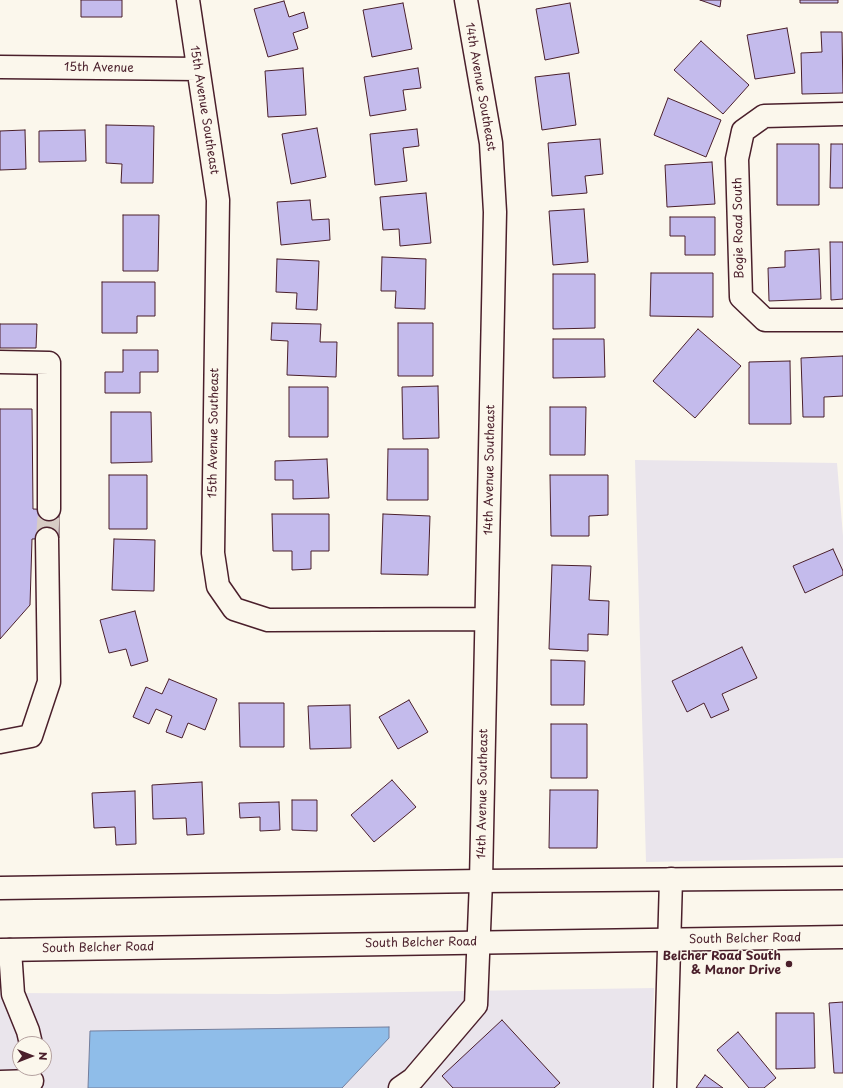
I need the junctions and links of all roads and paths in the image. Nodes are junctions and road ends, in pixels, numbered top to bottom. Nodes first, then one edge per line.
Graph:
1 (188, 0) edge
2 (466, 0) edge
3 (0, 67) edge
4 (198, 69) junction
5 (843, 114) edge
6 (843, 320) edge
7 (0, 362) edge
8 (49, 509) tunnel mouth
9 (48, 539) tunnel mouth
10 (486, 619) junction
11 (0, 742) edge
12 (843, 878) edge
13 (671, 879) junction
14 (481, 881) junction
15 (0, 888) edge
16 (843, 937) edge
17 (669, 940) junction
18 (479, 942) junction
19 (5, 950) edge
20 (29, 1036) edge
21 (32, 1079) edge
22 (0, 1082) edge
23 (400, 1088) edge
24 (665, 1088) edge

1 - 4 street, 15th Avenue Southeast
2 - 10 street, 14th Avenue Southeast
3 - 4 street, 15th Avenue
4 - 10 street, 15th Avenue Southeast
5 - 6 street, Bogie Road South
7 - 8 street
9 - 11 street
10 - 14 street, 14th Avenue Southeast
12 - 13 street
13 - 14 street
13 - 17 street
14 - 15 street
14 - 18 street, 14th Avenue Southeast
16 - 17 street, South Belcher Road
17 - 18 street, South Belcher Road
17 - 24 street
18 - 19 street, South Belcher Road
18 - 23 street, 14th Avenue Southeast
19 - 20 street
21 - 22 street

